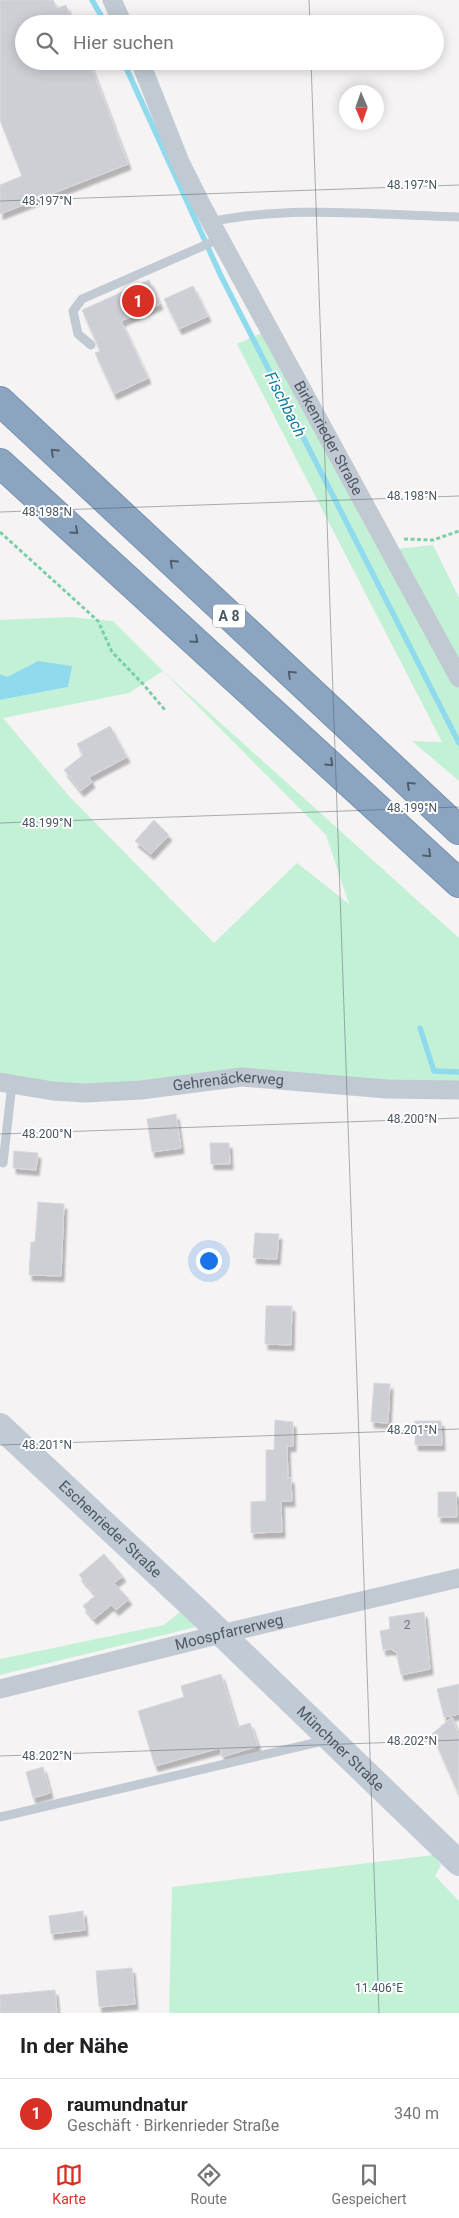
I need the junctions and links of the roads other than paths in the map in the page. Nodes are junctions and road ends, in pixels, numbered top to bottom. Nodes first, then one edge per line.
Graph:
1 (112, 0) edge
2 (119, 15) edge
3 (144, 70) edge
4 (459, 217) edge
5 (216, 234) junction
6 (90, 345) dead end
7 (0, 401) edge
8 (0, 463) edge
9 (459, 678) edge
10 (459, 830) edge
11 (459, 882) edge
12 (6, 1083) edge
13 (459, 1090) edge
14 (3, 1163) dead end
15 (0, 1426) edge
16 (459, 1578) edge
17 (221, 1634) junction
18 (0, 1689) edge
19 (329, 1740) junction
20 (0, 1817) edge
21 (459, 1863) edge

1 - 2 street
3 - 5 street, Birkenrieder Straße
4 - 5 lane
5 - 6 lane
5 - 9 street, Birkenrieder Straße
10 -> 7 highway, A 8
8 -> 11 highway, A 8
12 - 13 street, Gehrenäckerweg
12 - 14 lane
15 - 17 street, Eschenrieder Straße
16 - 17 street, Moospfarrerweg
17 - 18 street, Moospfarrerweg
17 - 19 street, Münchner Straße
19 - 20 lane
19 - 21 street, Münchner Straße

